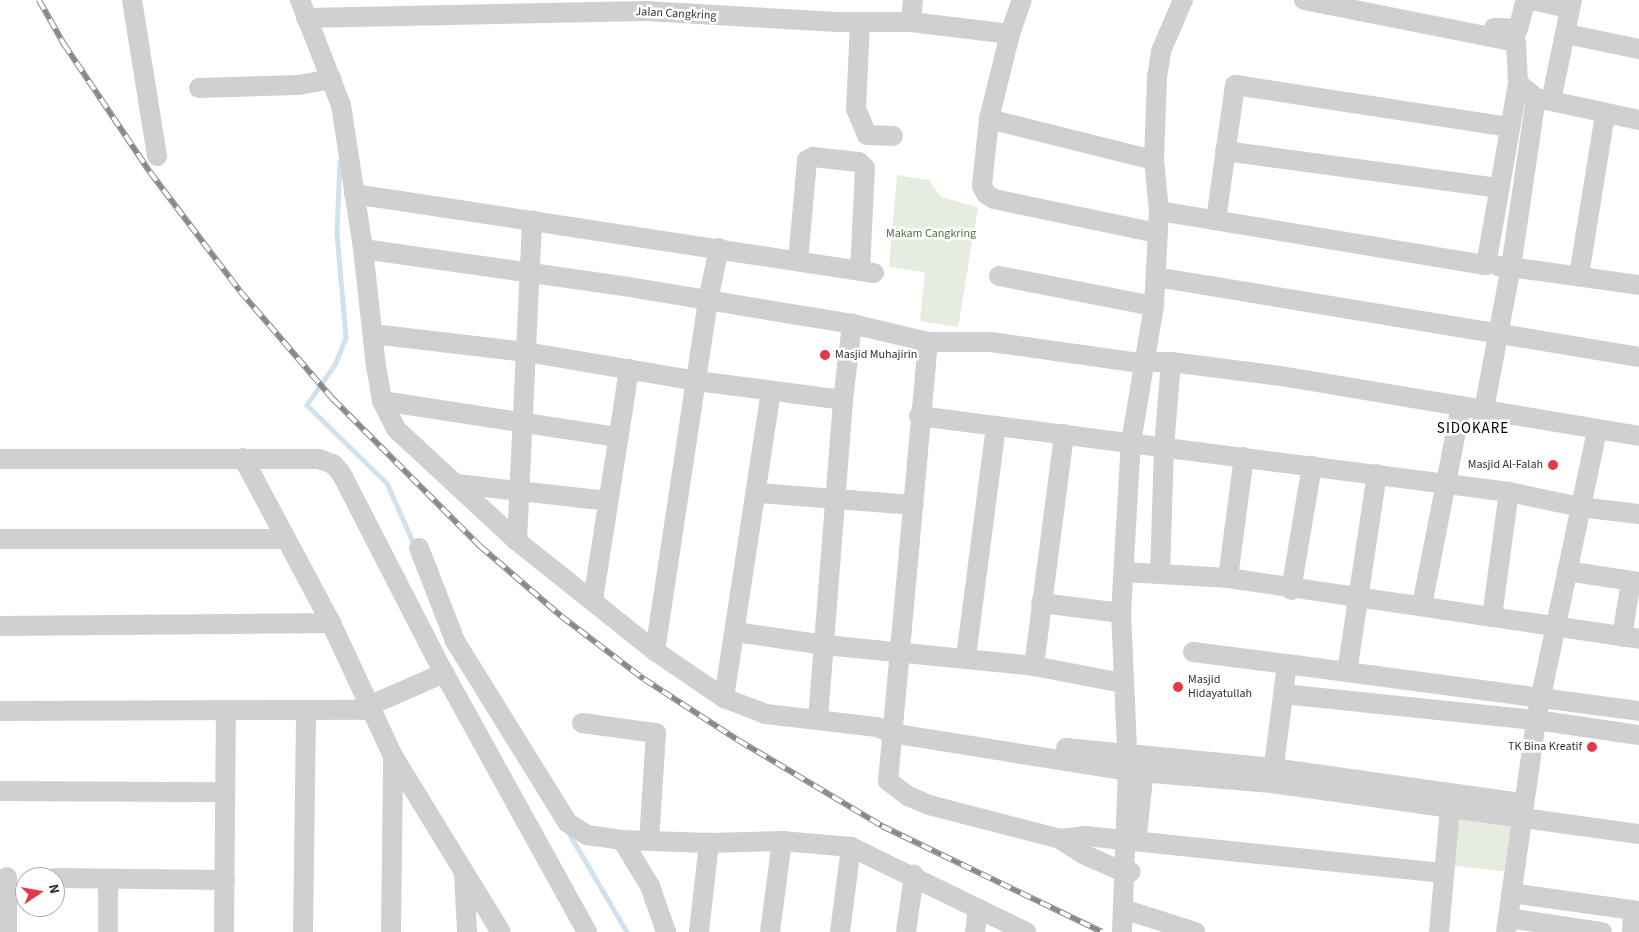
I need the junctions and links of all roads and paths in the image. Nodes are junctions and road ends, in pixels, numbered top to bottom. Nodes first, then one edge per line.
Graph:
1 (132, 0) edge
2 (914, 0) edge
3 (1022, 0) edge
4 (1183, 0) edge
5 (1304, 0) edge
6 (1352, 2) edge
7 (1571, 4) edge
8 (411, 7) edge
9 (303, 9) edge
10 (860, 22) junction
11 (911, 22) junction
12 (1010, 34) junction
13 (1566, 34) junction
14 (1517, 36) junction
15 (1639, 49) edge
16 (323, 80) junction
17 (1518, 83) junction
18 (199, 88) dead end
19 (1544, 99) junction
20 (1605, 114) junction
21 (989, 119) junction
22 (1639, 120) edge
23 (1510, 127) junction
24 (893, 136) dead end
25 (1226, 152) junction
26 (157, 156) dead end
27 (1154, 160) junction
28 (1497, 188) junction
29 (354, 194) junction
30 (1159, 211) junction
31 (532, 220) junction
32 (1216, 220) junction
33 (1156, 234) junction
34 (719, 248) junction
35 (363, 249) junction
36 (798, 261) junction
37 (1486, 265) junction
38 (1510, 267) junction
39 (531, 271) junction
40 (1580, 275) junction
41 (999, 276) dead end
42 (1156, 277) junction
43 (1639, 285) edge
44 (708, 301) junction
45 (1154, 306) junction
46 (852, 324) junction
47 (373, 334) junction
48 (1496, 335) junction
49 (928, 342) junction
50 (526, 352) junction
51 (1639, 357) edge
52 (1144, 367) junction
53 (1171, 367) junction
54 (629, 368) junction
55 (697, 381) junction
56 (771, 391) junction
57 (843, 400) junction
58 (382, 401) junction
59 (1460, 411) junction
60 (1483, 414) junction
61 (919, 416) junction
62 (521, 425) junction
63 (996, 426) junction
64 (1064, 434) junction
65 (1595, 435) junction
66 (1639, 436) edge
67 (618, 437) junction
68 (1131, 442) junction
69 (1164, 447) junction
70 (1639, 447) edge
71 (1244, 457) junction
72 (243, 458) junction
73 (0, 459) edge
74 (1312, 466) junction
75 (1378, 474) junction
76 (457, 484) junction
77 (1445, 484) junction
78 (518, 491) junction
79 (1509, 492) junction
80 (758, 493) junction
81 (837, 500) junction
82 (608, 501) junction
83 (914, 505) junction
84 (1580, 507) junction
85 (1639, 514) edge
86 (0, 539) edge
87 (284, 539) junction
88 (517, 541) junction
89 (419, 548) dead end
90 (1567, 571) junction
91 (1125, 572) junction
92 (1160, 574) junction
93 (1228, 578) junction
94 (1635, 581) edge
95 (1291, 590) junction
96 (1358, 596) junction
97 (593, 600) junction
98 (1041, 603) junction
99 (1422, 605) junction
100 (1121, 614) junction
101 (1492, 617) junction
102 (331, 624) junction
103 (1554, 624) junction
104 (0, 626) edge
105 (736, 632) junction
106 (1631, 638) edge
107 (825, 645) junction
108 (654, 651) junction
109 (900, 652) junction
110 (1193, 652) dead end
111 (966, 657) junction
112 (1287, 664) junction
113 (1034, 666) junction
114 (1347, 672) junction
115 (444, 673) junction
116 (1433, 683) junction
117 (1122, 684) junction
118 (1284, 694) junction
119 (1541, 697) junction
120 (724, 698) junction
121 (372, 708) junction
122 (1428, 709) junction
123 (0, 710) edge
124 (1639, 710) edge
125 (226, 711) junction
126 (306, 711) junction
127 (818, 719) junction
128 (1536, 720) junction
129 (582, 723) dead end
130 (887, 728) junction
131 (1639, 735) edge
132 (393, 756) junction
133 (1136, 764) junction
134 (1272, 775) junction
135 (0, 790) edge
136 (224, 792) junction
137 (1451, 801) junction
138 (1522, 809) junction
139 (1639, 822) edge
140 (1639, 834) edge
141 (1060, 839) junction
142 (622, 840) junction
143 (649, 840) junction
144 (782, 841) junction
145 (1130, 842) junction
146 (710, 843) junction
147 (851, 846) junction
148 (464, 871) junction
149 (1444, 873) junction
150 (914, 875) junction
151 (1126, 876) junction
152 (11, 877) edge
153 (65, 878) edge
154 (108, 879) junction
155 (225, 880) junction
156 (1512, 893) junction
157 (978, 908) junction
158 (1123, 909) junction
159 (1636, 911) edge
160 (1507, 925) edge
161 (7, 932) edge
162 (108, 932) edge
163 (224, 932) edge
164 (304, 932) edge
165 (391, 932) edge
166 (467, 932) edge
167 (501, 932) edge
168 (587, 932) edge
169 (666, 932) edge
170 (699, 932) edge
171 (770, 932) edge
172 (840, 932) edge
173 (906, 932) edge
174 (975, 932) edge
175 (1026, 932) edge
176 (1122, 932) edge
177 (1195, 932) edge
178 (1439, 932) edge
179 (1602, 932) edge
180 (1632, 932) edge

1 - 26 street
2 - 11 street
3 - 12 street
4 - 27 street
5 - 6 street
6 - 14 street
7 - 13 street
7 - 14 street
8 - 9 street, Jalan Cangkring
8 - 10 street, Jalan Cangkring
9 - 16 street
10 - 11 street, Jalan Cangkring
10 - 24 street
11 - 12 street, Jalan Cangkring
12 - 21 street
13 - 15 street
13 - 19 street
14 - 17 street
16 - 18 street
16 - 29 street
17 - 19 street
17 - 23 street
19 - 20 street
19 - 38 street
20 - 22 street
20 - 40 street
21 - 27 street
21 - 33 street
23 - 25 street
23 - 28 street
25 - 28 street
25 - 32 street
27 - 30 street
28 - 37 street
29 - 31 street
29 - 35 street
30 - 32 street
30 - 33 street
31 - 34 street
31 - 39 street
32 - 37 street
33 - 42 street
34 - 36 street
34 - 44 street
35 - 39 street
35 - 47 street
36 - 36 street
37 - 38 street
38 - 40 street
38 - 48 street
39 - 44 street
39 - 50 street
40 - 43 street
41 - 45 street
42 - 45 street
42 - 48 street
44 - 46 street
44 - 55 street
45 - 52 street
46 - 49 street
46 - 57 street
47 - 50 street
47 - 58 street
48 - 51 street
48 - 60 street
49 - 52 street
49 - 61 street
50 - 54 street
50 - 62 street
52 - 53 street
52 - 68 street
53 - 59 street
53 - 69 street
54 - 55 street
54 - 67 street
55 - 56 street
55 - 108 street
56 - 57 street
56 - 80 street
57 - 81 street
58 - 62 street
58 - 76 street
59 - 60 street
59 - 77 street
60 - 65 street
61 - 63 street
61 - 83 street
62 - 67 street
62 - 78 street
63 - 64 street
63 - 111 street
64 - 68 street
64 - 98 street
65 - 66 street
65 - 70 street
65 - 84 street
67 - 82 street
68 - 69 street
68 - 91 street
69 - 71 street
69 - 92 street
71 - 74 street
71 - 93 street
72 - 73 street
72 - 87 street
72 - 115 street
74 - 75 street
74 - 95 street
75 - 77 street
75 - 96 street
76 - 78 street
76 - 88 street
77 - 79 street
77 - 99 street
78 - 82 street
78 - 88 street
79 - 84 street
79 - 101 street
80 - 81 street
80 - 105 street
81 - 83 street
81 - 107 street
82 - 97 street
83 - 109 street
84 - 85 street
84 - 90 street
86 - 87 street
87 - 102 street
88 - 97 street
89 - 142 street
90 - 94 street
90 - 103 street
91 - 92 street
91 - 100 street
92 - 93 street
93 - 95 street
94 - 106 street
95 - 96 street
96 - 99 street
96 - 114 street
97 - 108 street
98 - 100 street
98 - 113 street
99 - 101 street
100 - 117 street
101 - 103 street
102 - 104 street
102 - 121 street
103 - 106 street
103 - 119 street
105 - 107 street
105 - 120 street
107 - 109 street
107 - 127 street
108 - 120 street
109 - 111 street
109 - 130 street
110 - 112 street
111 - 113 street
112 - 114 street
112 - 118 street
113 - 117 street
114 - 116 street
115 - 121 street
115 - 168 street
116 - 119 street
116 - 122 street
117 - 133 street
118 - 122 street
118 - 134 street
119 - 124 street
119 - 128 street
120 - 127 street
121 - 126 street
121 - 132 street
122 - 128 street
123 - 125 street
125 - 126 street
125 - 136 street
126 - 164 street
127 - 130 street
128 - 131 street
128 - 138 street
129 - 143 street
130 - 133 street
130 - 141 street
132 - 148 street
132 - 165 street
133 - 134 street
133 - 145 street
134 - 137 street
135 - 136 street
136 - 155 street
137 - 138 street
137 - 149 street
138 - 139 street
138 - 140 street
138 - 156 street
141 - 145 street
141 - 151 street
142 - 143 street
142 - 169 street
143 - 146 street
144 - 146 street
144 - 147 street
144 - 171 street
145 - 149 street
145 - 151 street
146 - 170 street
147 - 150 street
147 - 172 street
148 - 166 street
148 - 167 street
149 - 178 street
150 - 157 street
150 - 173 street
151 - 158 street
152 - 161 street
153 - 154 street
154 - 155 street
154 - 162 street
155 - 163 street
156 - 159 street
156 - 160 street
157 - 174 street
157 - 175 street
158 - 176 street
158 - 177 street
159 - 180 street
160 - 179 street

